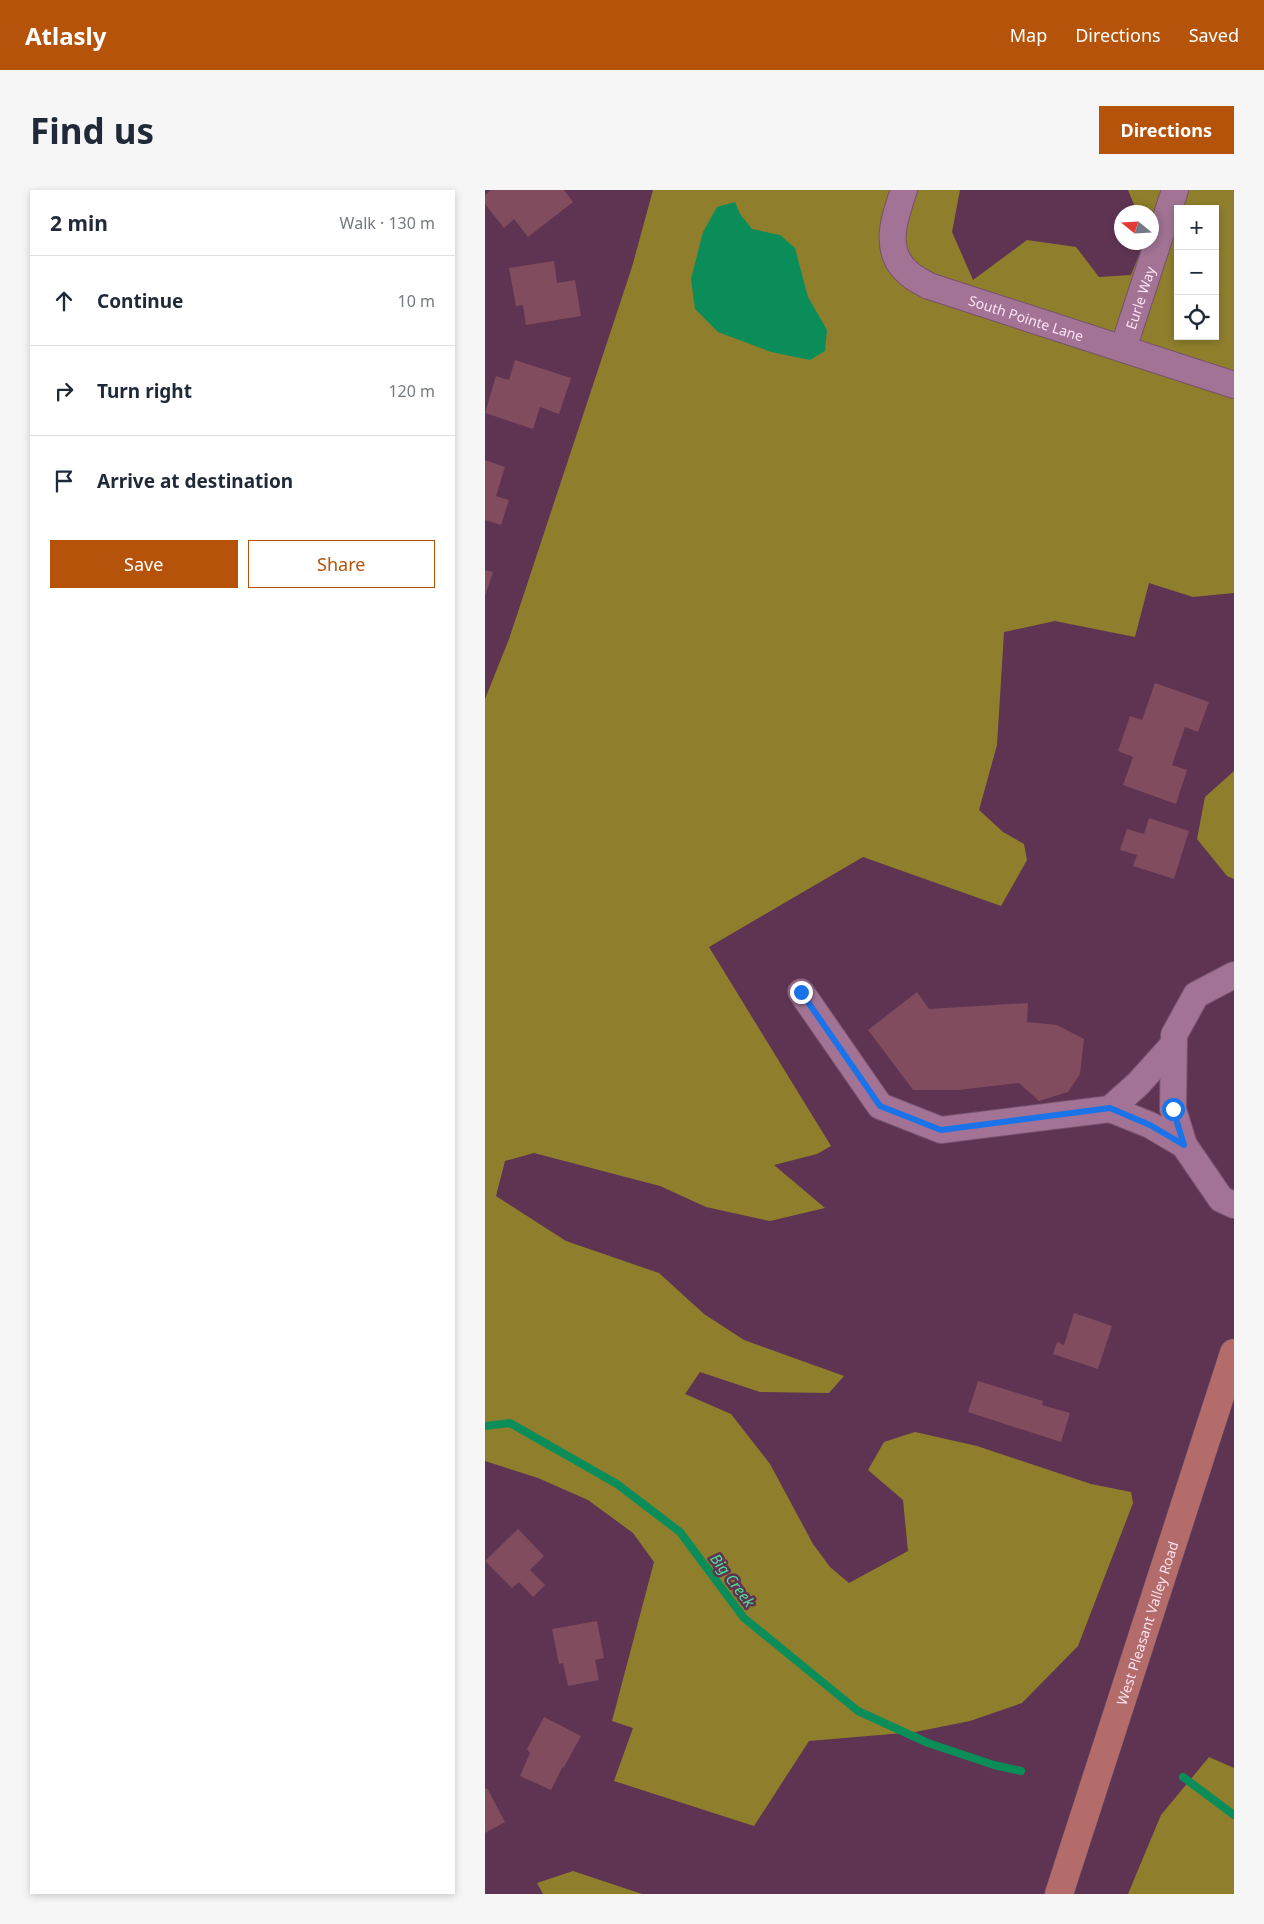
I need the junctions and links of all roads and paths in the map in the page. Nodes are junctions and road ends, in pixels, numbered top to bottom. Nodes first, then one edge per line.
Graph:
1 (904, 190) edge
2 (1175, 190) edge
3 (1123, 349) junction
4 (1234, 385) edge
5 (1234, 975) edge
6 (801, 992) dead end
7 (1174, 1044) junction
8 (1110, 1108) junction
9 (1184, 1145) junction
10 (1234, 1204) edge
11 (1234, 1353) edge
12 (1059, 1894) edge

1 - 3 street, South Pointe Lane
2 - 3 street, Eurle Way
3 - 4 street, South Pointe Lane
5 - 7 street
6 - 8 street
7 - 8 street
7 - 9 street
8 - 9 street
9 - 10 street
11 - 12 main road, West Pleasant Valley Road

